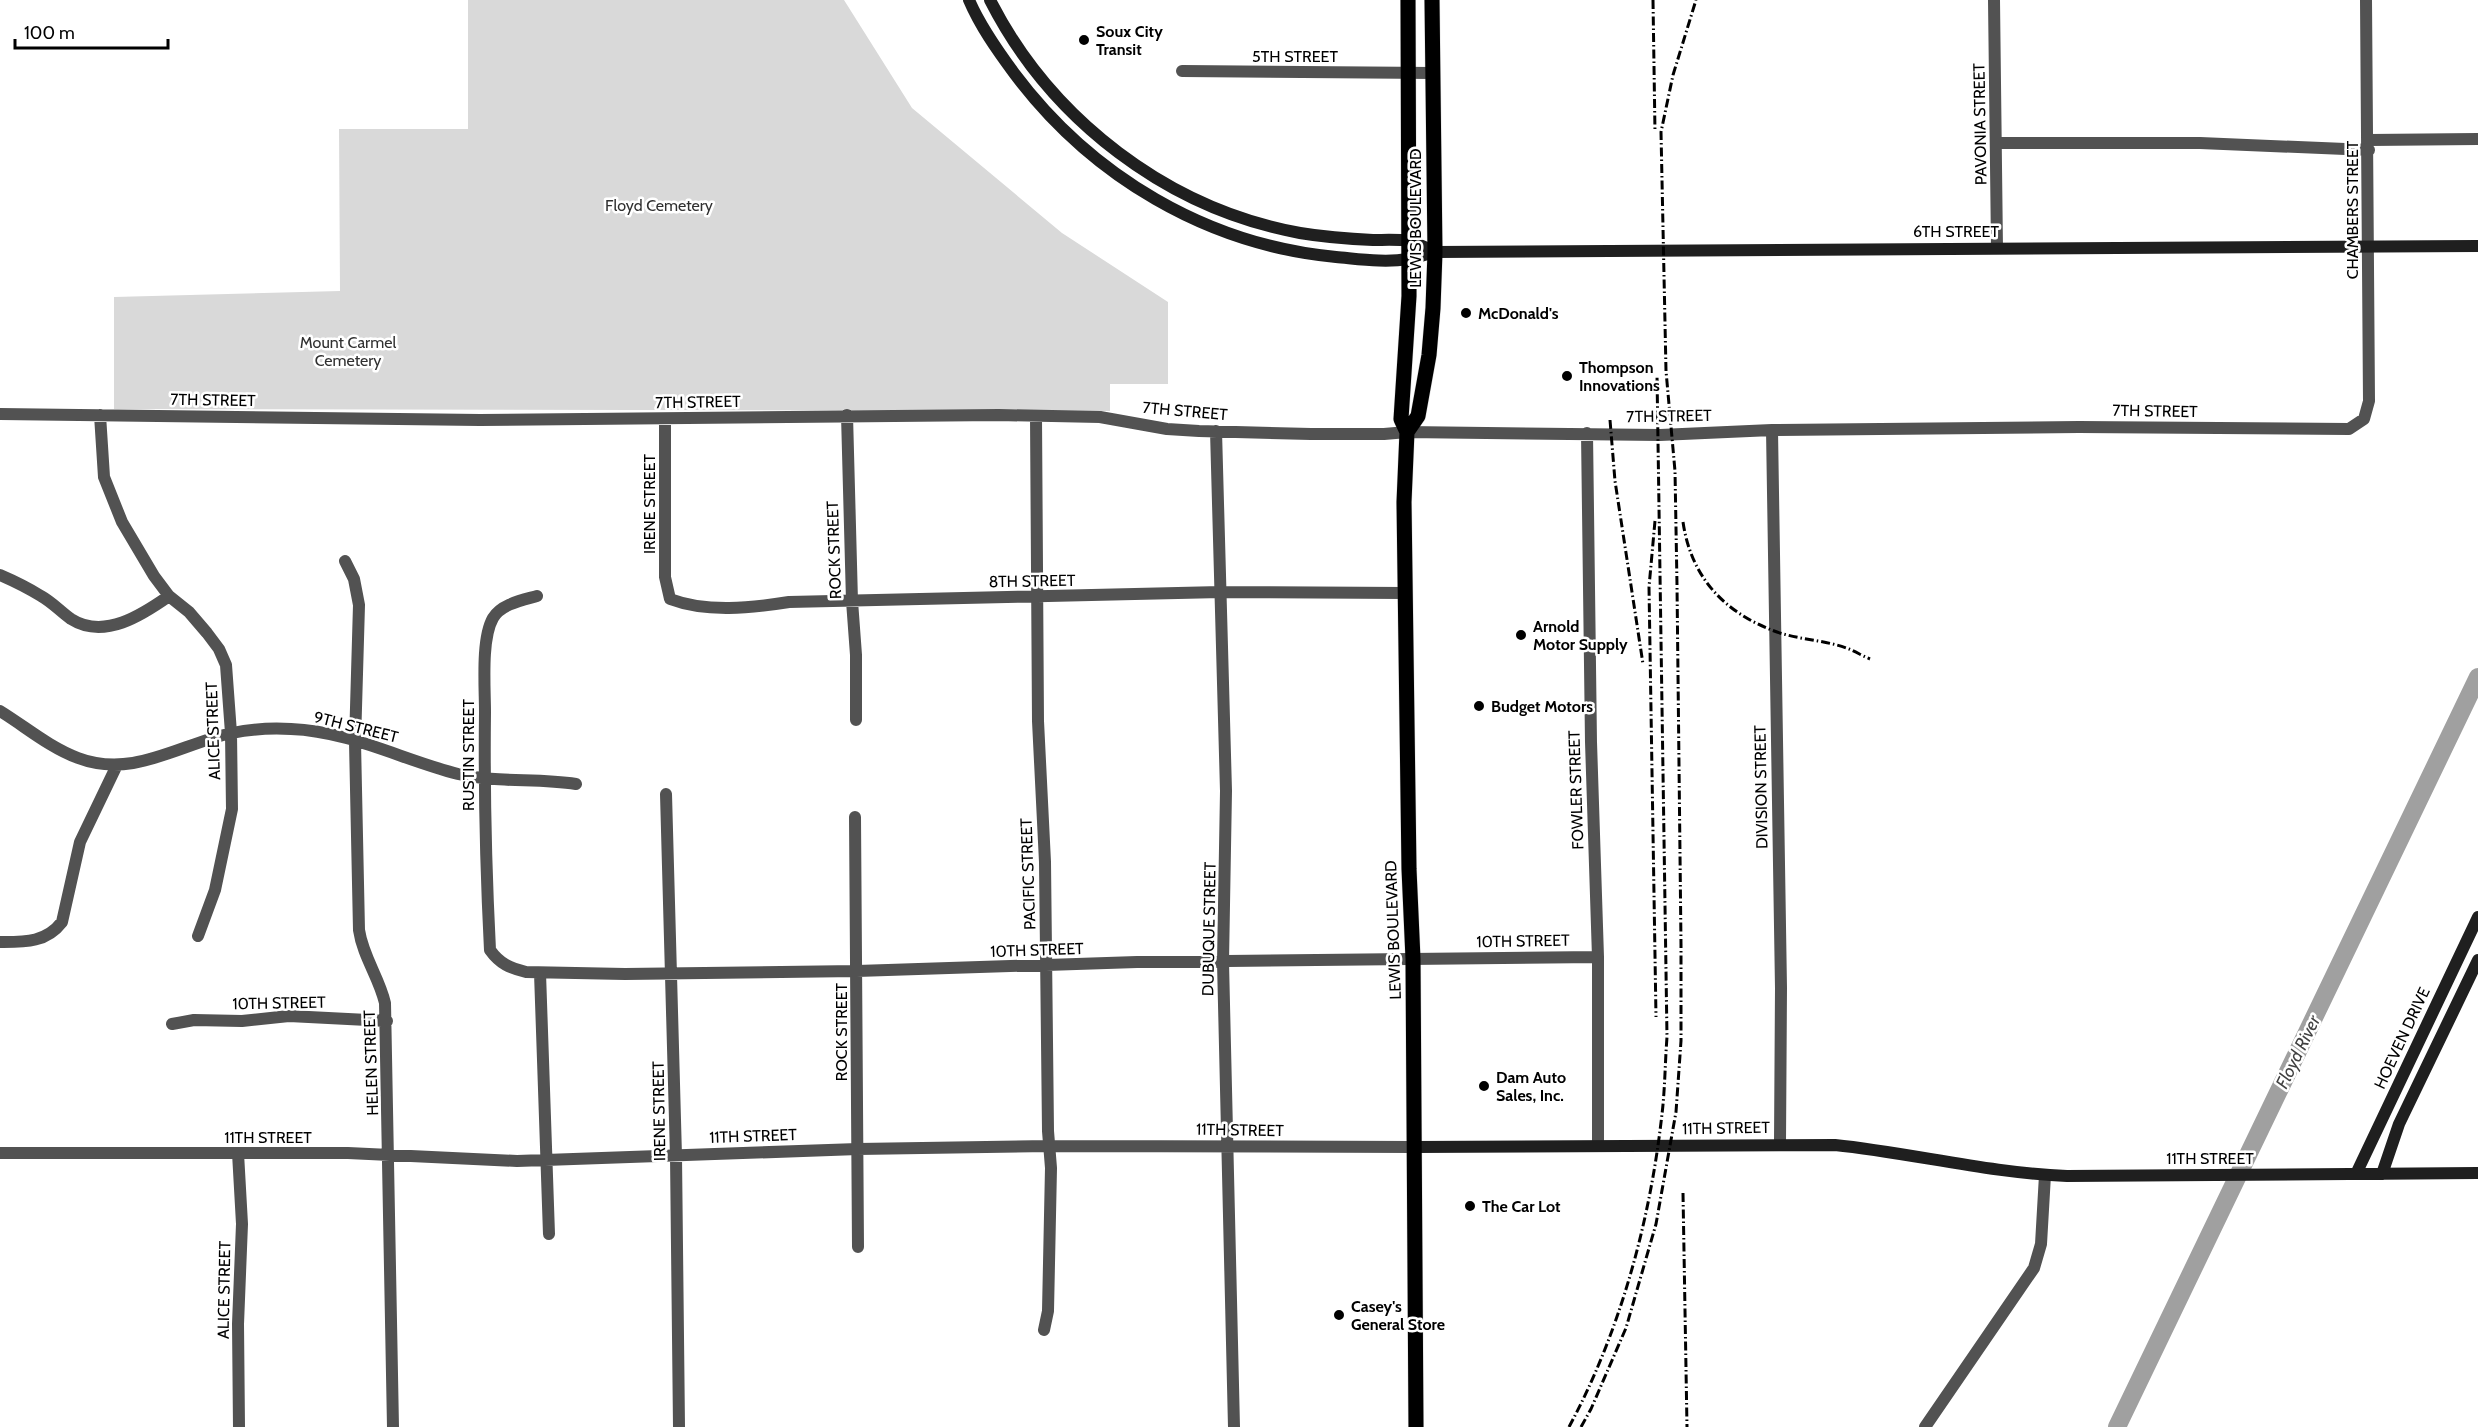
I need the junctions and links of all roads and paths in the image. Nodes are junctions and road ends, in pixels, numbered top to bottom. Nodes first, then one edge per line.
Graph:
1 (969, 0) edge
2 (990, 0) edge
3 (1408, 0) edge
4 (1432, 0) edge
5 (1994, 0) edge
6 (2366, 0) edge
7 (1182, 71) dead end
8 (1408, 73) junction
9 (1433, 73) junction
10 (2478, 139) edge
11 (1997, 143) junction
12 (2369, 145) junction
13 (1409, 241) junction
14 (2367, 246) junction
15 (2478, 246) edge
16 (1997, 248) junction
17 (1435, 252) junction
18 (1408, 259) junction
19 (0, 414) edge
20 (100, 415) junction
21 (847, 415) junction
22 (1036, 416) junction
23 (2364, 419) joint
24 (665, 420) junction
25 (1772, 430) junction
26 (1216, 431) junction
27 (1407, 432) junction
28 (1587, 433) junction
29 (345, 561) dead end
30 (0, 574) edge
31 (668, 589) joint
32 (1221, 592) junction
33 (1405, 593) junction
34 (169, 596) junction
35 (537, 596) dead end
36 (1037, 597) junction
37 (852, 601) junction
38 (0, 711) edge
39 (856, 720) dead end
40 (231, 733) junction
41 (355, 742) junction
42 (117, 765) junction
43 (484, 779) junction
44 (576, 784) dead end
45 (666, 794) dead end
46 (855, 817) dead end
47 (2478, 917) edge
48 (198, 936) dead end
49 (0, 942) edge
50 (490, 945) joint
51 (1598, 957) junction
52 (1413, 960) junction
53 (2478, 960) edge
54 (1223, 962) junction
55 (1047, 966) junction
56 (856, 971) junction
57 (540, 973) junction
58 (670, 973) junction
59 (387, 1021) junction
60 (172, 1024) dead end
61 (1780, 1143) junction
62 (1049, 1146) junction
63 (1598, 1146) junction
64 (1227, 1147) junction
65 (1414, 1147) junction
66 (858, 1149) junction
67 (0, 1153) edge
68 (238, 1153) junction
69 (390, 1156) junction
70 (676, 1156) junction
71 (546, 1159) junction
72 (2478, 1173) edge
73 (2356, 1174) junction
74 (2382, 1174) junction
75 (2045, 1175) junction
76 (549, 1234) dead end
77 (858, 1247) dead end
78 (1044, 1330) dead end
79 (239, 1427) edge
80 (393, 1427) edge
81 (679, 1427) edge
82 (1234, 1427) edge
83 (1416, 1427) edge
84 (1925, 1427) edge

1 - 18 main road, 6TH STREET
2 - 13 main road
3 - 8 main road, LEWIS BOULEVARD
4 - 9 main road, LEWIS BOULEVARD
5 - 11 street, PAVONIA STREET
6 - 12 street, CHAMBERS STREET
7 - 8 street, 5TH STREET
8 - 9 street, 5TH STREET
8 - 13 main road, LEWIS BOULEVARD
9 - 17 main road, LEWIS BOULEVARD
10 - 12 street
11 - 12 street
11 - 16 street, PAVONIA STREET
12 - 14 street, CHAMBERS STREET
13 - 17 main road, 6TH STREET
13 - 18 main road, LEWIS BOULEVARD
14 - 15 main road, 6TH STREET
14 - 16 main road, 6TH STREET
14 - 23 street, CHAMBERS STREET
16 - 17 main road, 6TH STREET
17 - 18 main road, 6TH STREET
17 - 27 main road, LEWIS BOULEVARD
18 - 27 main road, LEWIS BOULEVARD
19 - 20 street, 7TH STREET
20 - 24 street, 7TH STREET
20 - 34 street, ALICE STREET
21 - 22 street, 7TH STREET
21 - 24 street, 7TH STREET
21 - 37 street, ROCK STREET
22 - 26 street, 7TH STREET
22 - 36 street, PACIFIC STREET
23 - 25 street, 7TH STREET
24 - 31 street, IRENE STREET
25 - 28 street, 7TH STREET
25 - 61 street, DIVISION STREET
26 - 27 street, 7TH STREET
26 - 32 street, DUBUQUE STREET
27 - 28 street, 7TH STREET
27 - 33 main road, LEWIS BOULEVARD
28 - 51 street, FOWLER STREET
29 - 41 street, HELEN STREET
30 - 34 street
31 - 37 street, 8TH STREET
32 - 33 street, 8TH STREET
32 - 36 street, 8TH STREET
32 - 54 street, DUBUQUE STREET
33 - 52 main road, LEWIS BOULEVARD
34 - 40 street, ALICE STREET
35 - 43 street, RUSTIN STREET
36 - 37 street, 8TH STREET
36 - 55 street, PACIFIC STREET
37 - 39 street, ROCK STREET
38 - 42 street, 9TH STREET
40 - 41 street, 9TH STREET
40 - 42 street, 9TH STREET
40 - 48 street, ALICE STREET
41 - 43 street, 9TH STREET
41 - 59 street, HELEN STREET
42 - 49 street
43 - 44 street, 9TH STREET
43 - 50 street, RUSTIN STREET
45 - 58 street, IRENE STREET
46 - 56 street, ROCK STREET
47 - 73 main road, HOEVEN DRIVE
50 - 57 street, 10TH STREET
51 - 52 street, 10TH STREET
51 - 63 street, FOWLER STREET
52 - 54 street, 10TH STREET
52 - 65 main road, LEWIS BOULEVARD
53 - 74 main road, HOEVEN DRIVE
54 - 55 street, 10TH STREET
54 - 64 street, DUBUQUE STREET
55 - 56 street, 10TH STREET
55 - 62 street, PACIFIC STREET
56 - 58 street, 10TH STREET
56 - 66 street, ROCK STREET
57 - 58 street, 10TH STREET
57 - 71 street
58 - 70 street, IRENE STREET
59 - 60 street, 10TH STREET
59 - 69 street, HELEN STREET
61 - 63 main road, 11TH STREET
61 - 75 main road, 11TH STREET
62 - 64 street, 11TH STREET
62 - 66 street, 11TH STREET
62 - 78 street, PACIFIC STREET
63 - 65 main road, 11TH STREET
64 - 65 street, 11TH STREET
64 - 82 street, DUBUQUE STREET
65 - 83 main road, LEWIS BOULEVARD
66 - 70 street, 11TH STREET
66 - 77 street, ROCK STREET
67 - 68 street, 11TH STREET
68 - 69 street, 11TH STREET
68 - 79 street, ALICE STREET
69 - 71 street, 11TH STREET
69 - 80 street, HELEN STREET
70 - 71 street, 11TH STREET
70 - 81 street, IRENE STREET
71 - 76 street
72 - 74 main road, 11TH STREET
73 - 74 main road, 11TH STREET
73 - 75 main road, 11TH STREET
75 - 84 street

